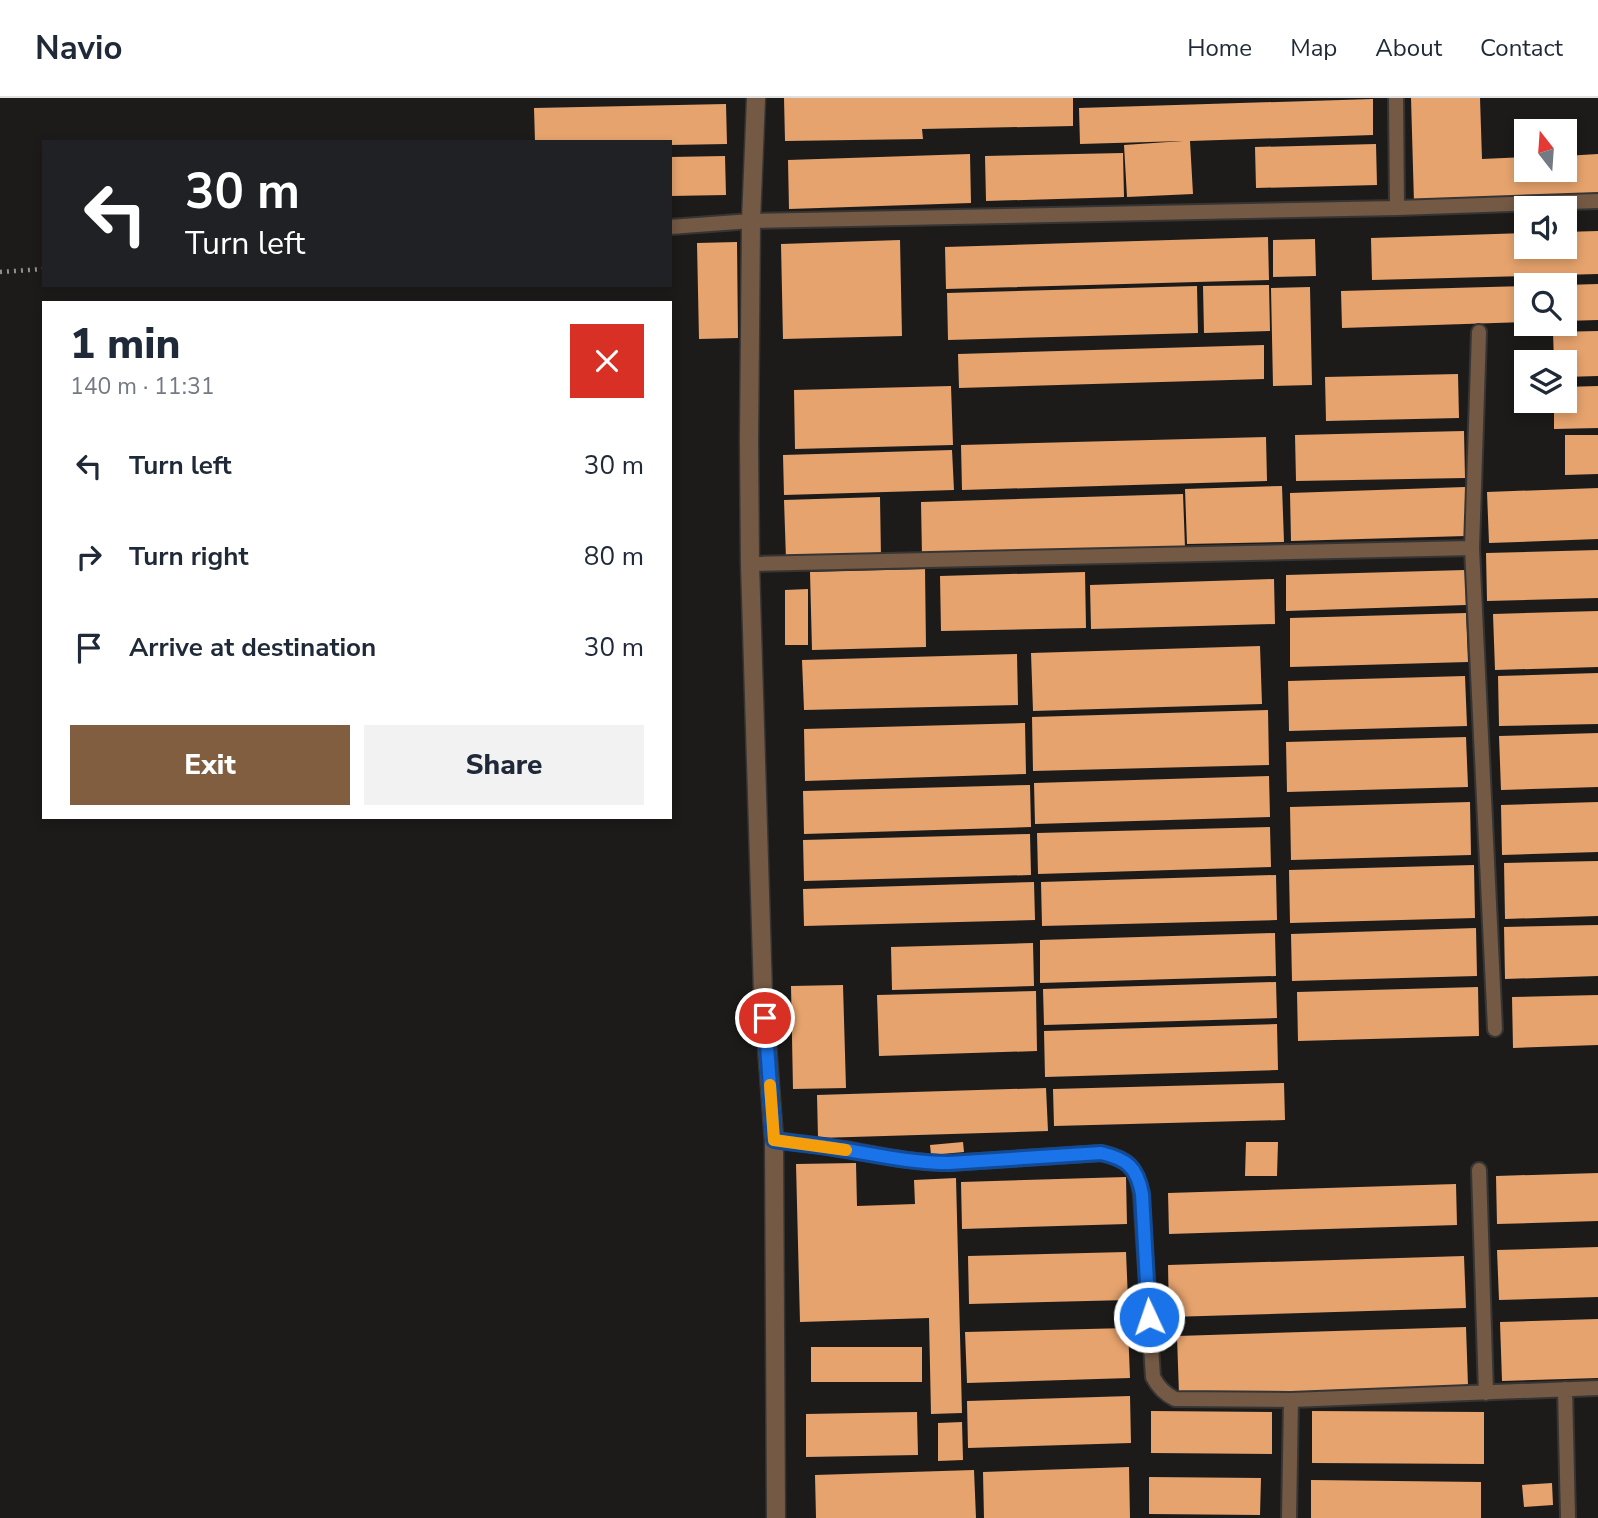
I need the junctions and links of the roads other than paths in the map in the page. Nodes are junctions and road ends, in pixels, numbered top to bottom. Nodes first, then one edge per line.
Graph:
1 (756, 98) edge
2 (1396, 98) edge
3 (1598, 201) edge
4 (1397, 208) junction
5 (751, 221) junction
6 (672, 227) edge
7 (1479, 331) dead end
8 (1472, 548) junction
9 (750, 564) junction
10 (1495, 1029) dead end
11 (774, 1140) junction
12 (1479, 1170) dead end
13 (1598, 1388) edge
14 (1564, 1389) junction
15 (1486, 1393) junction
16 (1291, 1400) junction
17 (776, 1518) edge
18 (1289, 1518) edge
19 (1568, 1518) edge

1 - 5 street
2 - 4 lane
3 - 4 lane
4 - 5 lane
5 - 6 lane
5 - 9 street
7 - 8 lane
8 - 9 lane
8 - 10 lane
9 - 11 street
11 - 16 lane
11 - 17 street
12 - 15 lane
13 - 14 lane
14 - 15 lane
14 - 19 lane
15 - 16 lane
16 - 18 lane

